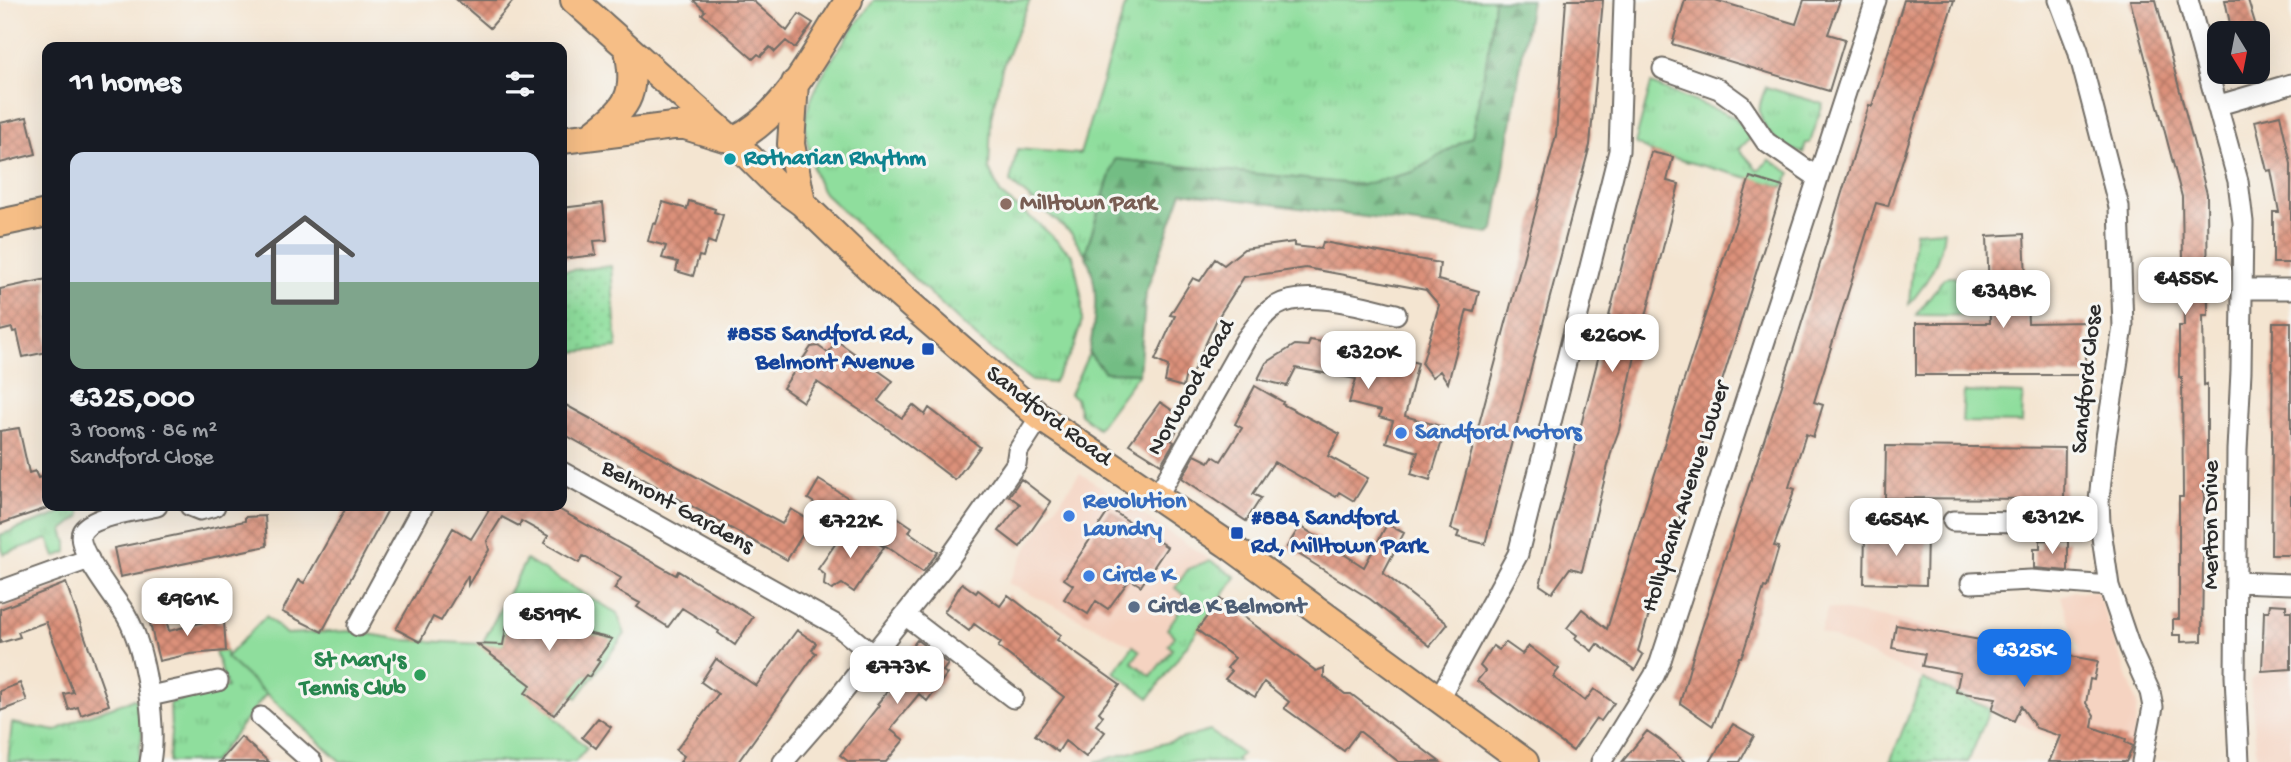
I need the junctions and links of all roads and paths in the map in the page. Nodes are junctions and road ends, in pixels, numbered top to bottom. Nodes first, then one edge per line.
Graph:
1 (575, 0) edge
2 (849, 0) edge
3 (1624, 0) edge
4 (1876, 0) edge
5 (2059, 0) edge
6 (2188, 0) edge
7 (628, 50) junction
8 (1663, 69) dead end
9 (795, 83) junction
10 (2291, 84) edge
11 (2219, 105) junction
12 (590, 136) junction
13 (567, 139) edge
14 (733, 141) junction
15 (1817, 177) junction
16 (802, 203) junction
17 (42, 214) edge
18 (0, 223) edge
19 (2243, 289) junction
20 (2291, 289) edge
21 (1396, 314) dead end
22 (1040, 417) junction
23 (567, 475) edge
24 (1157, 497) junction
25 (135, 511) edge
26 (420, 511) edge
27 (1953, 521) dead end
28 (2100, 523) junction
29 (89, 559) junction
30 (2236, 582) junction
31 (1971, 583) dead end
32 (2291, 584) edge
33 (2109, 586) junction
34 (0, 591) edge
35 (905, 615) junction
36 (358, 626) dead end
37 (873, 655) junction
38 (218, 681) dead end
39 (150, 696) junction
40 (1013, 698) dead end
41 (1439, 698) junction
42 (261, 717) dead end
43 (150, 762) edge
44 (312, 762) edge
45 (783, 762) edge
46 (1525, 762) edge
47 (1601, 762) edge
48 (2142, 762) edge
49 (2239, 762) edge

1 - 7 main road, Sandford Road
2 - 9 main road
3 - 41 street
4 - 15 street, Hollybank Avenue Lower
5 - 28 street, Sandford Close
6 - 11 street, Merton Drive
7 - 12 main road
7 - 14 main road, Sandford Road
8 - 15 street
9 - 14 main road
9 - 16 main road
10 - 11 street
11 - 19 street, Merton Drive
12 - 13 main road
12 - 14 main road
14 - 16 main road, Sandford Road
15 - 47 street, Hollybank Avenue Lower
16 - 22 main road, Sandford Road
17 - 18 main road
19 - 20 street
19 - 30 street, Merton Drive
21 - 24 street, Norwood Road
22 - 24 main road, Sandford Road
22 - 35 street
23 - 37 street, Belmont Gardens
24 - 41 main road, Sandford Road
25 - 29 street
26 - 36 street
27 - 28 street
28 - 33 street, Sandford Close
29 - 34 street
29 - 39 street
30 - 32 street
30 - 49 street, Merton Drive
31 - 33 street
33 - 48 street, Sandford Close
35 - 37 street
35 - 40 street
37 - 45 street
38 - 39 street
39 - 43 street
41 - 46 main road, Sandford Road
42 - 44 street

